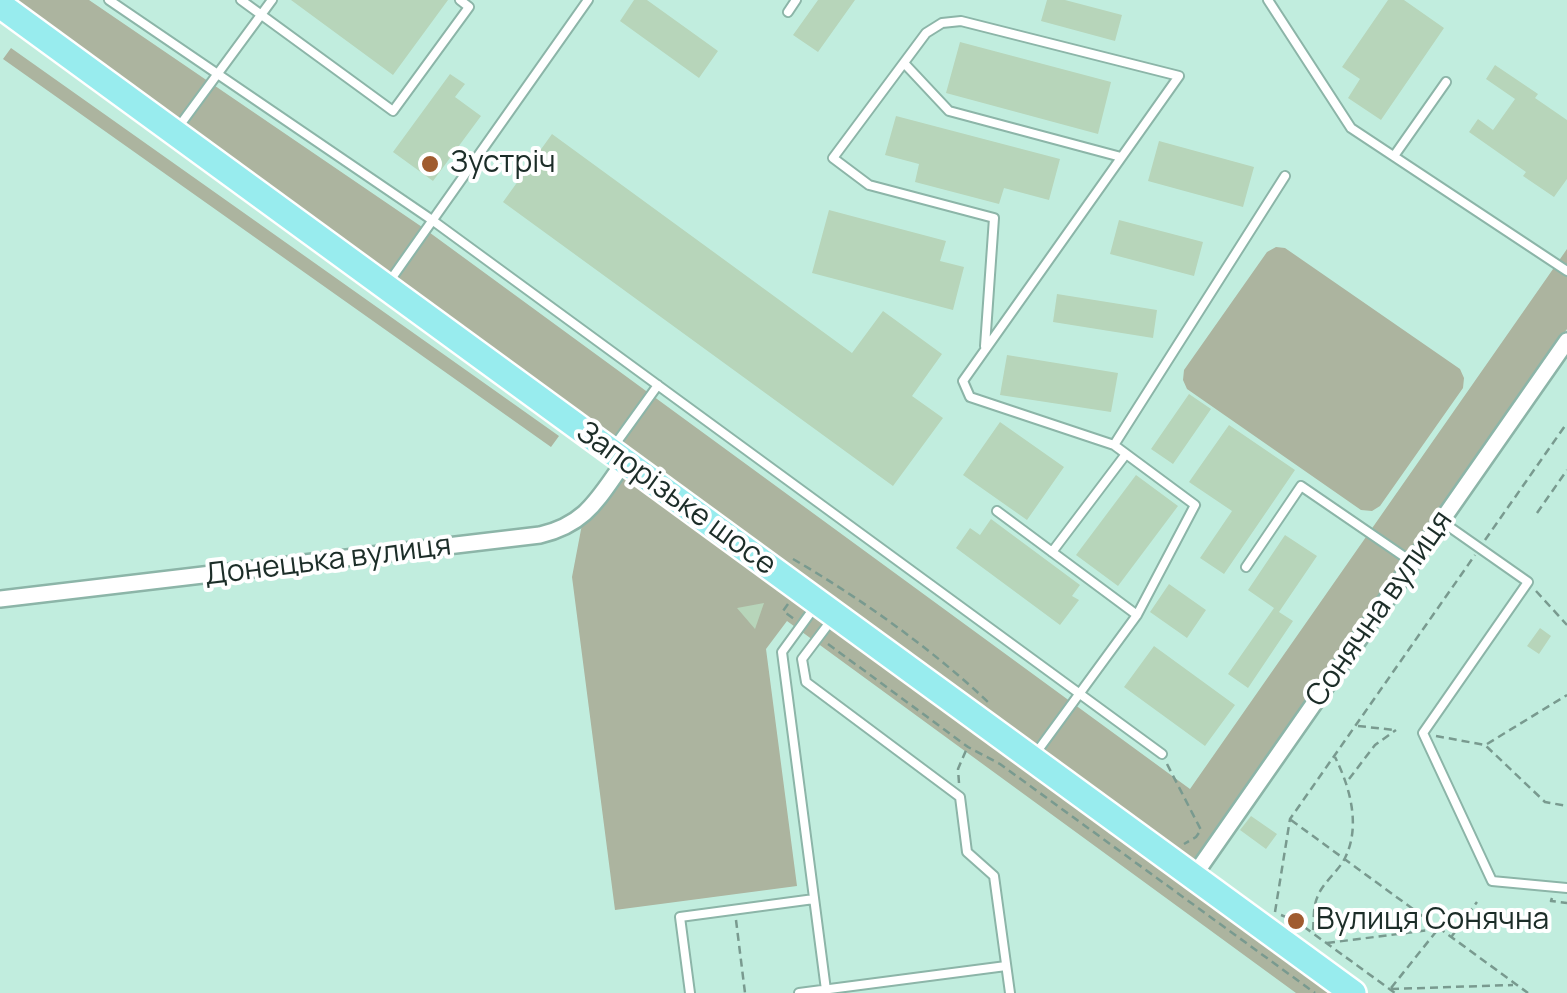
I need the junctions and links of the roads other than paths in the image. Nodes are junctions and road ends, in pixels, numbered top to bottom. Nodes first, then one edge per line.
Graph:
1 (109, 0) edge
2 (242, 0) edge
3 (272, 0) edge
4 (460, 0) edge
5 (572, 0) edge
6 (796, 0) edge
7 (1268, 0) edge
8 (586, 4) edge
9 (14, 7) edge
10 (788, 12) dead end
11 (261, 14) junction
12 (904, 63) junction
13 (218, 74) junction
14 (1446, 82) dead end
15 (175, 132) junction
16 (1121, 156) junction
17 (1394, 156) junction
18 (1285, 176) dead end
19 (432, 220) junction
20 (1567, 271) edge
21 (386, 286) junction
22 (1567, 340) edge
23 (985, 346) junction
24 (658, 386) junction
25 (1114, 445) junction
26 (1126, 454) junction
27 (618, 456) junction
28 (997, 512) dead end
29 (1441, 522) junction
30 (1052, 552) junction
31 (1412, 562) junction
32 (1246, 567) dead end
33 (0, 599) edge
34 (826, 609) junction
35 (1138, 615) junction
36 (806, 682) junction
37 (786, 685) junction
38 (1080, 694) junction
39 (1162, 754) road end
40 (1032, 759) junction
41 (1193, 877) junction
42 (1567, 888) edge
43 (814, 899) junction
44 (1006, 966) junction
45 (826, 990) junction
46 (690, 993) edge
47 (800, 993) edge
48 (1010, 993) edge
49 (1353, 993) edge

1 - 13 lane
2 - 11 lane
3 - 11 lane
4 - 11 lane
5 - 8 lane
6 - 10 lane
7 - 17 lane
8 - 19 lane
9 - 15 main road, Запорізьке шосе
11 - 13 lane
12 - 16 lane
12 - 16 lane
12 - 23 lane
13 - 15 lane
13 - 19 lane
14 - 17 lane
15 - 21 main road, Запорізьке шосе
16 - 23 lane
17 - 20 lane
18 - 25 lane
19 - 21 lane
19 - 24 lane
21 - 27 main road, Запорізьке шосе
22 - 29 street, Сонячна вулиця
23 - 25 lane
24 - 27 lane
24 - 38 lane
25 - 26 lane
26 - 30 lane
26 - 35 lane
27 - 33 street, Донецька вулиця
27 - 34 main road, Запорізьке шосе
28 - 30 lane
29 - 31 street, Сонячна вулиця
29 - 42 lane
30 - 35 lane
31 - 32 lane
31 - 41 street, Сонячна вулиця
34 - 36 lane
34 - 37 lane
34 - 40 main road, Запорізьке шосе
35 - 38 lane
36 - 37 lane
36 - 44 lane
37 - 43 lane
38 - 39 lane
38 - 40 lane
40 - 41 main road, Запорізьке шосе
41 - 49 main road, Запорізьке шосе
43 - 45 lane
43 - 46 lane
44 - 45 lane
44 - 48 lane
45 - 47 lane

